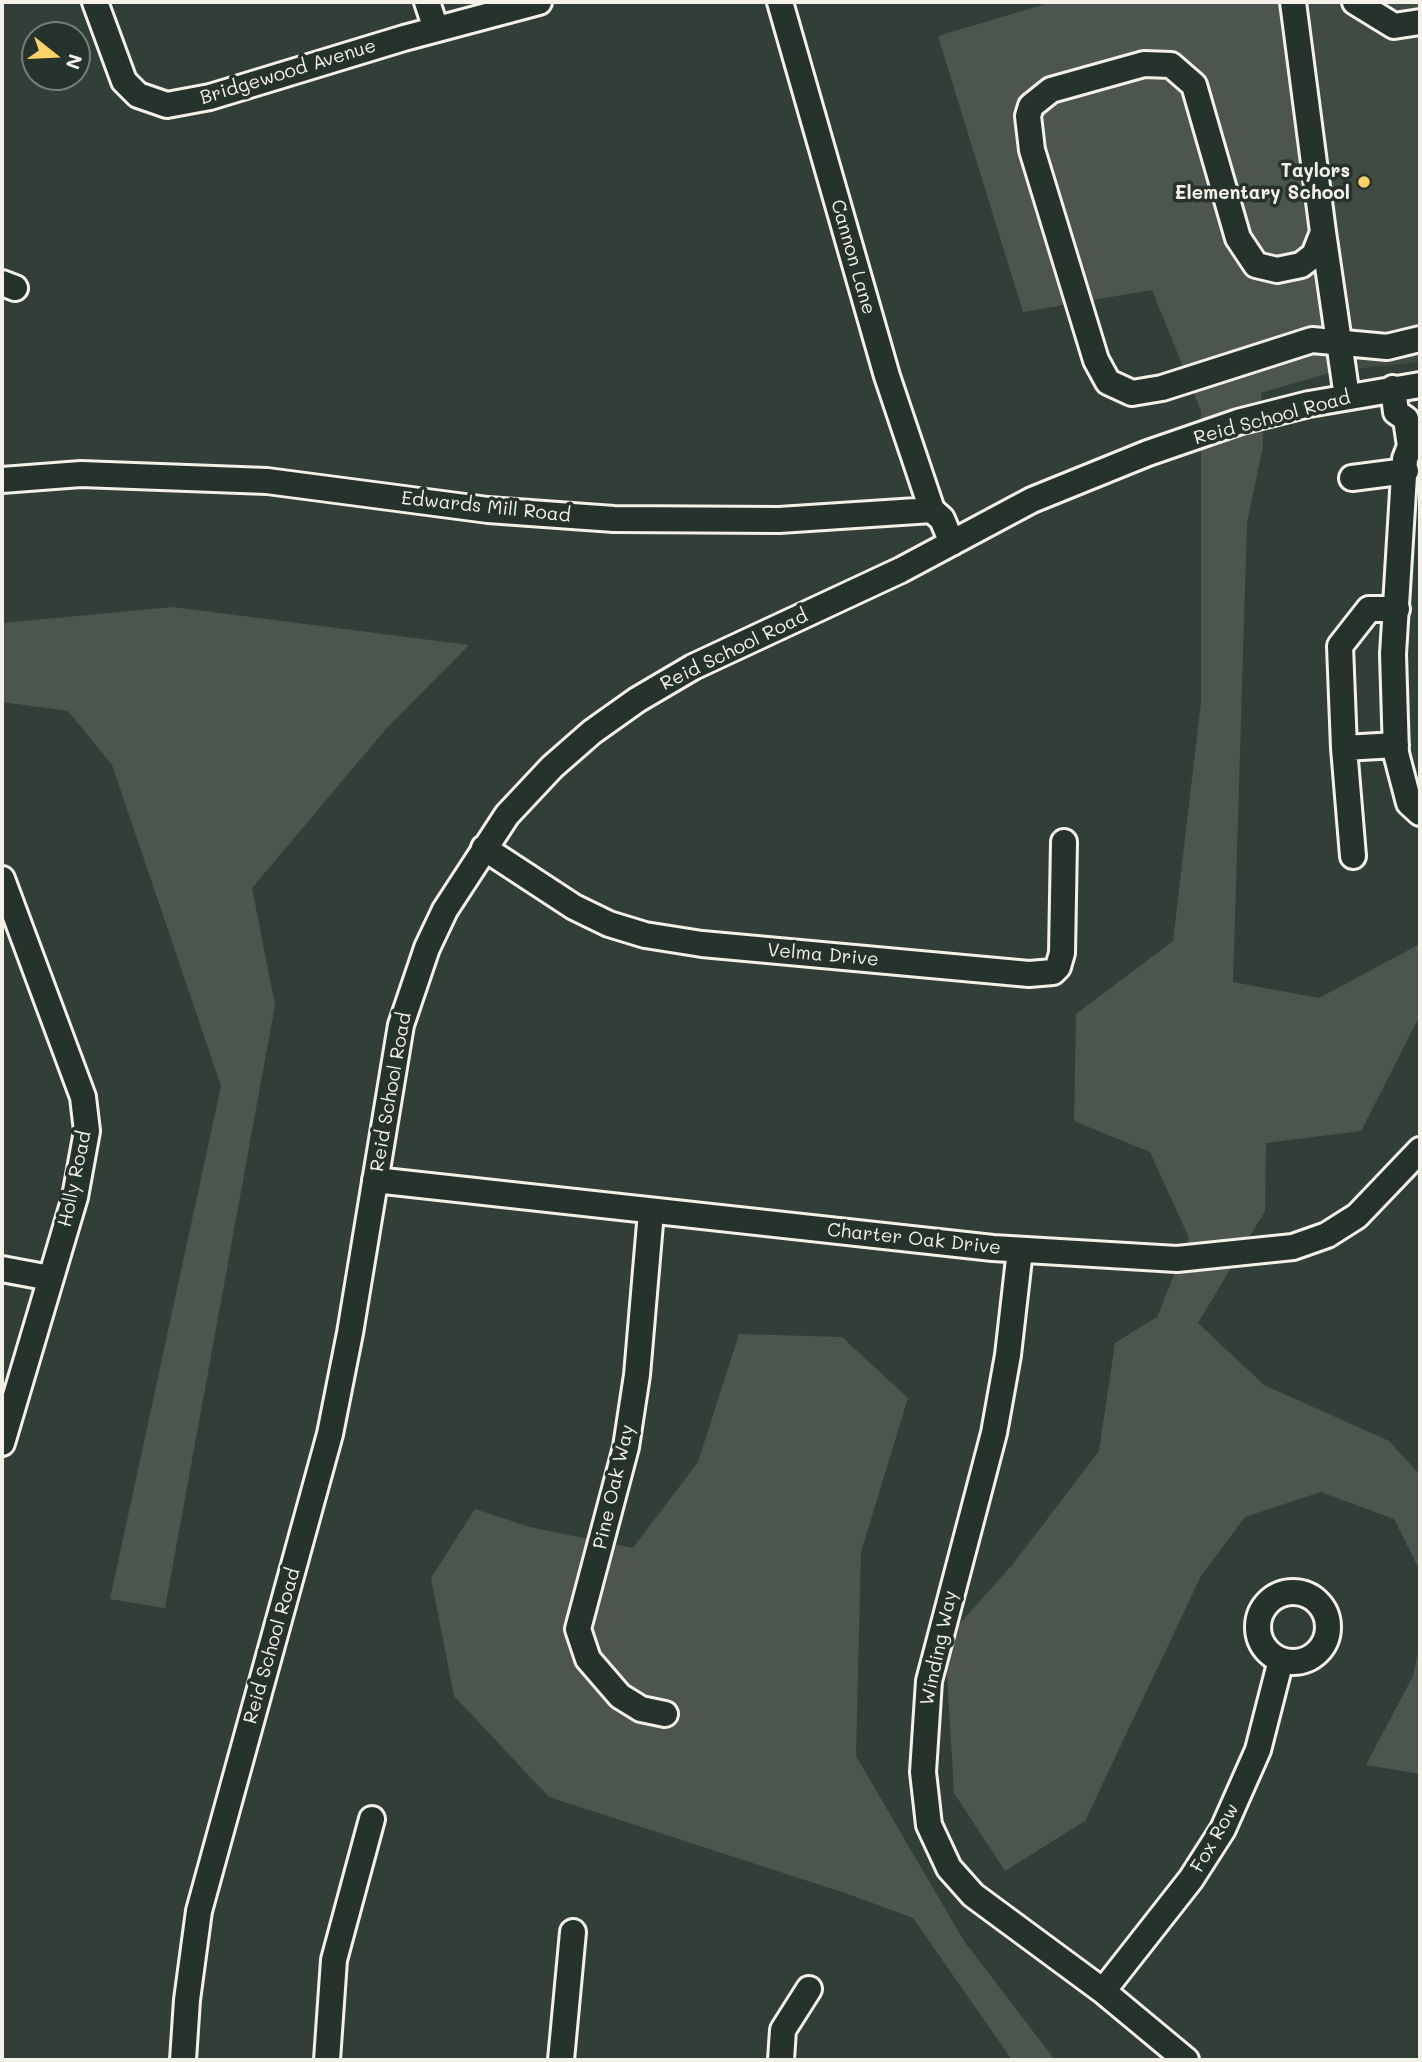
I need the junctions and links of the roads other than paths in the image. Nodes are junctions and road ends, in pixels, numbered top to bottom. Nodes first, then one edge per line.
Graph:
1 (95, 2) edge
2 (427, 2) edge
3 (539, 2) edge
4 (780, 2) edge
5 (1293, 2) edge
6 (1355, 2) edge
7 (1420, 22) edge
8 (436, 29) junction
9 (1323, 232) junction
10 (1420, 339) edge
11 (1340, 343) junction
12 (1420, 385) edge
13 (1348, 397) junction
14 (1394, 400) junction
15 (1406, 465) junction
16 (1352, 478) dead end
17 (2, 480) edge
18 (932, 510) junction
19 (1412, 525) edge
20 (952, 543) junction
21 (1397, 609) junction
22 (1396, 745) junction
23 (1345, 748) junction
24 (1412, 783) edge
25 (1420, 813) edge
26 (1064, 842) dead end
27 (484, 848) junction
28 (1353, 856) dead end
29 (3, 884) edge
30 (1420, 1150) edge
31 (375, 1180) junction
32 (651, 1212) junction
33 (1020, 1250) junction
34 (2, 1269) edge
35 (50, 1278) junction
36 (2, 1443) edge
37 (1281, 1660) dead end
38 (665, 1714) dead end
39 (372, 1819) dead end
40 (573, 1932) dead end
41 (809, 1989) dead end
42 (1103, 1992) junction
43 (183, 2060) edge
44 (327, 2060) edge
45 (561, 2060) edge
46 (781, 2060) edge
47 (1186, 2060) edge

1 - 8 street, Bridgewood Avenue
2 - 8 street
3 - 8 street, Bridgewood Avenue
4 - 18 street, Cannon Lane
5 - 9 street
6 - 7 street
9 - 11 street
9 - 11 street
10 - 11 street
11 - 13 street
12 - 14 street, Reid School Road
13 - 14 street, Reid School Road
13 - 20 street, Reid School Road
14 - 15 street
15 - 16 street
15 - 19 street
17 - 18 street, Edwards Mill Road
18 - 20 street
19 - 21 street
20 - 27 street, Reid School Road
21 - 22 street
21 - 23 street
22 - 23 street
22 - 24 street
23 - 28 street
24 - 25 street
26 - 27 street, Velma Drive
27 - 31 street, Reid School Road
29 - 35 street, Holly Road
30 - 33 street, Charter Oak Drive
31 - 32 street, Charter Oak Drive
31 - 43 street, Reid School Road
32 - 33 street, Charter Oak Drive
32 - 38 street, Pine Oak Way
33 - 42 street, Winding Way
34 - 35 street
35 - 36 street, Holly Road
37 - 42 street, Fox Row
39 - 44 street
40 - 45 street
41 - 46 street
42 - 47 street, Winding Way

